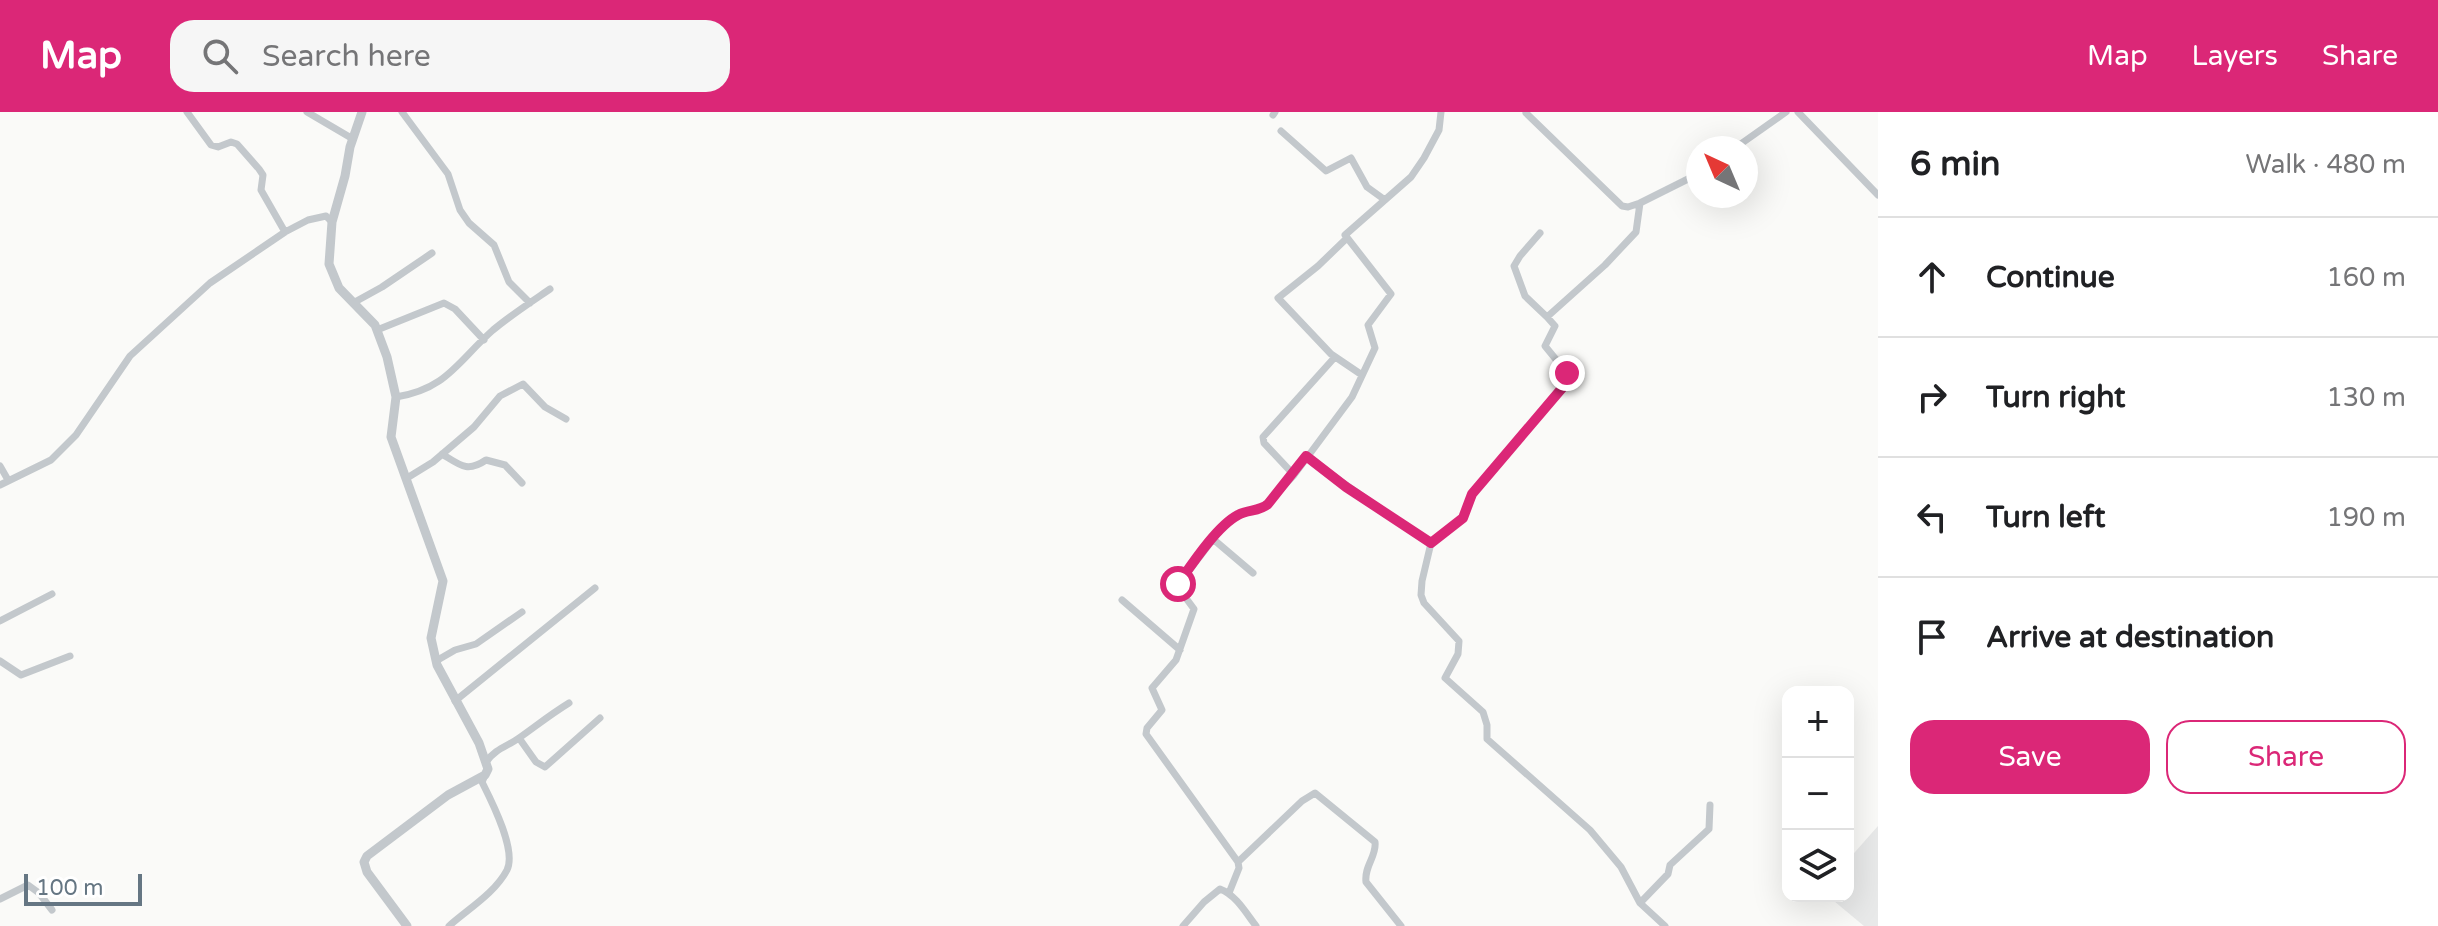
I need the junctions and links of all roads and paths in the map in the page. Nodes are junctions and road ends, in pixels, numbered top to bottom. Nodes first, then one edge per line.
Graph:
1 (187, 112) edge
2 (307, 112) edge
3 (362, 112) edge
4 (402, 112) edge
5 (1441, 112) edge
6 (1786, 112) edge
7 (1798, 112) edge
8 (1526, 113) edge
9 (1281, 131) dead end
10 (1752, 136) edge
11 (353, 139) junction
12 (1686, 180) edge
13 (1878, 195) edge
14 (1385, 200) junction
15 (1640, 203) junction
16 (332, 222) junction
17 (285, 232) junction
18 (1540, 233) dead end
19 (1347, 238) junction
20 (432, 253) dead end
21 (550, 289) dead end
22 (353, 303) junction
23 (530, 303) junction
24 (1547, 317) junction
25 (377, 330) junction
26 (484, 340) junction
27 (1335, 357) junction
28 (1362, 375) junction
29 (396, 397) junction
30 (566, 419) dead end
31 (442, 454) junction
32 (1306, 456) junction
33 (0, 466) edge
34 (1294, 475) junction
35 (407, 478) junction
36 (4, 483) edge
37 (522, 483) dead end
38 (1213, 539) junction
39 (1431, 543) junction
40 (1253, 573) dead end
41 (595, 588) dead end
42 (52, 594) dead end
43 (1122, 600) dead end
44 (522, 612) dead end
45 (0, 621) edge
46 (1180, 650) junction
47 (70, 656) dead end
48 (0, 661) edge
49 (436, 661) junction
50 (455, 701) junction
51 (569, 703) dead end
52 (600, 718) dead end
53 (519, 738) junction
54 (487, 761) junction
55 (485, 775) junction
56 (1710, 805) dead end
57 (1238, 862) junction
58 (1229, 893) junction
59 (0, 899) edge
60 (1640, 903) junction
61 (52, 910) dead end
62 (407, 926) edge
63 (449, 926) edge
64 (1183, 926) edge
65 (1256, 926) edge
66 (1401, 926) edge
67 (1665, 926) edge

1 - 17 street
2 - 11 street
3 - 11 street
4 - 23 street
5 - 14 street
6 - 10 street
7 - 13 street
8 - 15 street
9 - 14 street
11 - 16 street
12 - 15 street
14 - 19 street
15 - 24 street
16 - 17 street
16 - 22 street
17 - 36 street
18 - 24 street
19 - 27 street
19 - 28 street
20 - 22 street
21 - 23 street
22 - 25 street
23 - 26 street
24 - 39 street
25 - 26 street
25 - 29 street
26 - 29 street
27 - 28 street
27 - 34 street
28 - 32 street
29 - 35 street
30 - 31 street
31 - 35 street
31 - 37 street
32 - 34 street
32 - 39 street
33 - 36 street
34 - 38 street
35 - 49 street
38 - 40 street
38 - 46 street
39 - 60 street
41 - 50 street
42 - 45 street
43 - 46 street
44 - 49 street
46 - 57 street
47 - 48 street
49 - 50 street
50 - 54 street
51 - 53 street
52 - 53 street
53 - 54 street
54 - 55 street
55 - 62 street
55 - 63 street
56 - 60 street
57 - 58 street
57 - 66 street
58 - 64 street
58 - 65 street
59 - 61 street
60 - 67 street

